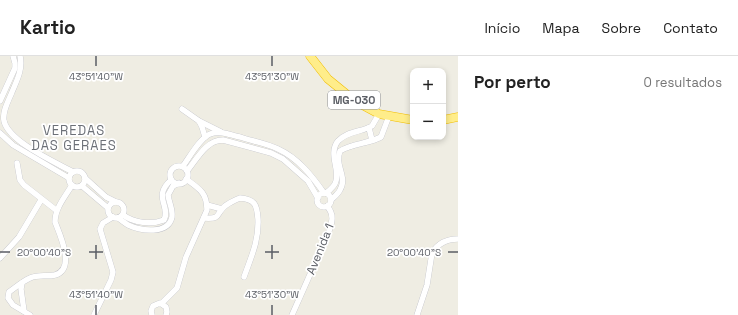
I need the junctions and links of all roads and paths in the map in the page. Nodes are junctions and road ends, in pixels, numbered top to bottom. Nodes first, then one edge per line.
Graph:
1 (13, 56) edge
2 (20, 56) edge
3 (311, 57) edge
4 (0, 101) edge
5 (182, 109) dead end
6 (379, 114) junction
7 (389, 116) junction
8 (458, 117) edge
9 (446, 119) edge
10 (410, 120) edge
11 (199, 121) junction
12 (375, 123) junction
13 (369, 128) junction
14 (385, 129) junction
15 (222, 132) junction
16 (0, 133) edge
17 (350, 134) junction
18 (205, 137) junction
19 (372, 140) junction
20 (352, 145) junction
21 (17, 163) dead end
22 (185, 168) junction
23 (73, 172) junction
24 (69, 178) junction
25 (85, 178) junction
26 (186, 179) junction
27 (171, 180) junction
28 (179, 184) junction
29 (72, 185) junction
30 (82, 186) junction
31 (325, 193) junction
32 (318, 198) junction
33 (41, 200) junction
34 (331, 200) junction
35 (116, 202) junction
36 (207, 205) junction
37 (327, 206) junction
38 (108, 208) junction
39 (222, 209) junction
40 (56, 210) junction
41 (118, 216) junction
42 (204, 218) junction
43 (458, 239) edge
44 (0, 258) edge
45 (244, 277) dead end
46 (22, 283) junction
47 (22, 300) junction
48 (162, 303) junction
49 (13, 305) junction
50 (24, 311) junction
51 (30, 315) edge
52 (94, 315) edge
53 (152, 315) edge
54 (166, 315) edge
55 (292, 315) edge
56 (417, 315) edge

1 - 4 street
2 - 23 street
3 - 6 highway, MG-030
5 - 11 street
6 - 7 highway, MG-030
6 - 12 street
7 - 10 highway, MG-030
7 - 14 street
8 - 9 highway
11 - 15 street
11 - 18 street
12 - 13 street
12 - 14 street
13 - 17 street
13 - 19 street
14 - 19 street
15 - 18 street
15 - 31 street
16 - 24 street
17 - 20 street
17 - 31 street
18 - 22 street
19 - 20 street
20 - 34 street
21 - 33 street
22 - 26 street
22 - 27 street
22 - 32 street
23 - 24 street
23 - 25 street
24 - 29 street
25 - 30 street
25 - 35 street
26 - 28 street
26 - 36 street
27 - 28 street
27 - 41 street
28 - 41 street
29 - 30 street
29 - 40 street
30 - 38 street
31 - 32 street
31 - 34 street
32 - 37 street
33 - 40 street
33 - 44 street
34 - 37 street
35 - 38 street
35 - 41 street
36 - 39 street
36 - 42 street
37 - 55 street, Avenida 1
38 - 41 street
39 - 42 street
39 - 45 street
40 - 46 street
41 - 52 street
42 - 48 street
43 - 56 street
46 - 47 street
46 - 49 street
47 - 49 street
47 - 50 street
48 - 53 street
48 - 54 street
49 - 50 street
50 - 51 street

